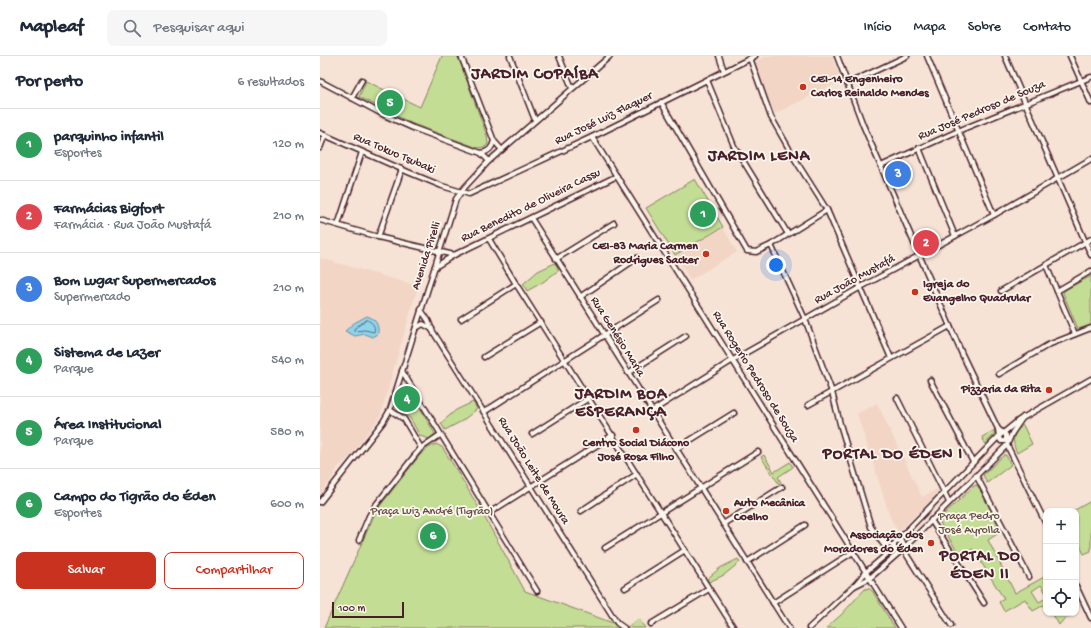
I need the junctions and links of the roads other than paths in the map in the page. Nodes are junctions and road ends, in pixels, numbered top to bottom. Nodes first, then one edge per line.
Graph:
1 (461, 56) edge
2 (510, 56) edge
3 (559, 56) edge
4 (609, 56) edge
5 (719, 56) edge
6 (755, 56) edge
7 (837, 56) edge
8 (907, 56) edge
9 (927, 56) edge
10 (1005, 56) edge
11 (1070, 56) edge
12 (750, 58) junction
13 (724, 71) junction
14 (1091, 77) edge
15 (320, 80) edge
16 (362, 80) dead end
17 (707, 80) junction
18 (1081, 81) junction
19 (847, 84) junction
20 (572, 88) junction
21 (352, 98) junction
22 (661, 102) junction
23 (1091, 103) edge
24 (1025, 104) junction
25 (535, 120) junction
26 (958, 131) junction
27 (322, 134) edge
28 (592, 137) junction
29 (494, 141) junction
30 (320, 148) edge
31 (920, 148) junction
32 (502, 150) junction
33 (362, 152) junction
34 (481, 153) junction
35 (1091, 159) edge
36 (489, 161) junction
37 (882, 166) junction
38 (402, 169) junction
39 (617, 176) junction
40 (1057, 178) junction
41 (460, 192) junction
42 (827, 210) junction
43 (994, 215) junction
44 (531, 218) junction
45 (320, 220) edge
46 (614, 223) dead end
47 (338, 225) junction
48 (788, 234) junction
49 (955, 236) junction
50 (378, 237) junction
51 (489, 239) junction
52 (1091, 239) edge
53 (1086, 242) junction
54 (771, 245) junction
55 (439, 253) junction
56 (453, 255) junction
57 (920, 255) junction
58 (1091, 255) edge
59 (637, 258) dead end
60 (556, 259) junction
61 (1046, 265) junction
62 (434, 268) junction
63 (1091, 271) edge
64 (516, 284) junction
65 (861, 287) junction
66 (1001, 291) dead end
67 (1057, 291) junction
68 (580, 297) junction
69 (659, 300) dead end
70 (421, 310) junction
71 (461, 319) dead end
72 (805, 319) junction
73 (541, 322) junction
74 (950, 326) junction
75 (1091, 328) edge
76 (414, 330) junction
77 (432, 330) junction
78 (1075, 334) junction
79 (604, 335) junction
80 (686, 336) dead end
81 (484, 357) dead end
82 (891, 358) junction
83 (565, 360) junction
84 (733, 360) junction
85 (402, 370) junction
86 (628, 373) junction
87 (999, 374) dead end
88 (1091, 379) edge
89 (930, 380) dead end
90 (832, 392) junction
91 (589, 398) junction
92 (897, 398) dead end
93 (808, 405) dead end
94 (390, 410) junction
95 (652, 411) junction
96 (484, 412) junction
97 (734, 413) dead end
98 (1023, 417) junction
99 (532, 434) dead end
100 (440, 435) junction
101 (613, 436) junction
102 (1002, 436) junction
103 (1006, 445) junction
104 (422, 448) junction
105 (676, 449) junction
106 (758, 452) dead end
107 (973, 462) junction
108 (637, 474) junction
109 (976, 475) junction
110 (532, 487) junction
111 (782, 487) dead end
112 (700, 488) junction
113 (944, 492) junction
114 (320, 502) edge
115 (949, 502) junction
116 (581, 511) dead end
117 (489, 513) junction
118 (661, 513) junction
119 (1043, 518) edge
120 (931, 520) junction
121 (723, 524) junction
122 (805, 525) dead end
123 (359, 540) dead end
124 (880, 541) junction
125 (895, 545) junction
126 (605, 548) dead end
127 (903, 549) junction
128 (684, 550) junction
129 (853, 552) junction
130 (889, 552) junction
131 (747, 562) junction
132 (866, 572) junction
133 (1028, 577) dead end
134 (870, 578) junction
135 (854, 586) junction
136 (625, 588) dead end
137 (709, 589) junction
138 (537, 591) dead end
139 (1079, 592) edge
140 (773, 603) junction
141 (984, 603) dead end
142 (1091, 618) edge
143 (651, 624) dead end
144 (950, 625) dead end
145 (624, 628) edge
146 (734, 628) edge
147 (789, 628) edge
148 (809, 628) edge
149 (901, 628) edge

1 - 29 street
2 - 25 street
3 - 20 street
4 - 20 street, Avenida Pirelli
5 - 13 street
6 - 12 street, Rua José Luiz Flaquer
7 - 19 street
8 - 19 street
9 - 26 street
10 - 24 street
11 - 18 street
12 - 13 street, Rua José Luiz Flaquer
12 - 42 street
13 - 17 street, Rua José Luiz Flaquer
14 - 18 street, Rua José Pedroso de Souza
15 - 21 street
16 - 21 street
17 - 22 street, Rua José Luiz Flaquer
17 - 48 street
18 - 23 street
18 - 24 street, Rua José Pedroso de Souza
19 - 37 street
20 - 25 street, Avenida Pirelli
21 - 34 street
22 - 28 street, Rua José Luiz Flaquer
22 - 54 street
24 - 26 street, Rua José Pedroso de Souza
24 - 40 street
25 - 32 street, Avenida Pirelli
26 - 31 street, Rua José Pedroso de Souza
26 - 43 street
27 - 30 street
27 - 33 street, Rua Tokuo Tsubaki
28 - 39 street, Rua Rogerio Pedroso de Souza
28 - 41 street, Rua José Luiz Flaquer
29 - 32 street
29 - 34 street
31 - 37 street, Rua José Pedroso de Souza
31 - 49 street
32 - 36 street, Avenida Pirelli
33 - 38 street, Rua Tokuo Tsubaki
33 - 47 street
34 - 36 street
35 - 40 street, Rua João Mustafá
36 - 41 street, Avenida Pirelli
37 - 57 street
38 - 41 street, Rua Tokuo Tsubaki
38 - 50 street
39 - 44 street, Rua Benedito de Oliveira Cassu
39 - 84 street, Rua Rogerio Pedroso de Souza
40 - 43 street, Rua João Mustafá
40 - 53 street
41 - 55 street, Avenida Pirelli
42 - 48 street
42 - 65 street
43 - 49 street, Rua João Mustafá
44 - 51 street, Rua Benedito de Oliveira Cassu
44 - 60 street, Rua Genésio Maria
45 - 47 street, Rua Benedito de Oliveira Cassu
46 - 60 street
47 - 50 street, Rua Benedito de Oliveira Cassu
48 - 54 street
49 - 57 street, Rua João Mustafá
50 - 55 street, Rua Benedito de Oliveira Cassu
51 - 56 street, Rua Benedito de Oliveira Cassu
51 - 64 street
52 - 53 street
53 - 58 street
53 - 61 street
54 - 72 street
55 - 56 street, Rua Benedito de Oliveira Cassu
55 - 62 street, Avenida Pirelli
56 - 62 street, Rua Benedito de Oliveira Cassu
57 - 65 street, Rua João Mustafá
57 - 74 street
59 - 68 street
60 - 68 street, Rua Genésio Maria
61 - 66 street
61 - 67 street
62 - 70 street, Avenida Pirelli
63 - 67 street
64 - 71 street
64 - 73 street
65 - 72 street, Rua João Mustafá
65 - 82 street
67 - 78 street
68 - 79 street, Rua Genésio Maria
69 - 79 street
70 - 76 street, Avenida Pirelli
70 - 77 street, Rua João Leite de Moura
72 - 84 street, Rua João Mustafá
72 - 90 street
73 - 81 street
73 - 83 street
74 - 82 street
74 - 102 street
75 - 78 street
76 - 77 street
76 - 85 street, Avenida Pirelli
77 - 96 street, Rua João Leite de Moura
78 - 87 street
79 - 83 street
79 - 86 street, Rua Genésio Maria
80 - 86 street
82 - 90 street
83 - 91 street
83 - 96 street
84 - 95 street, Rua João Mustafá
84 - 129 street, Rua Rogerio Pedroso de Souza
85 - 94 street, Avenida Pirelli
85 - 100 street
86 - 95 street, Rua Genésio Maria
88 - 98 street
89 - 107 street
90 - 93 street
90 - 124 street
91 - 99 street
91 - 101 street
92 - 113 street
94 - 104 street
94 - 114 street, Avenida Pirelli
95 - 105 street, Rua Genésio Maria
96 - 110 street, Rua João Leite de Moura
97 - 105 street
98 - 102 street
98 - 103 street
100 - 104 street
100 - 117 street
101 - 108 street
101 - 110 street
102 - 103 street
102 - 107 street
103 - 109 street
103 - 119 street
104 - 123 street
105 - 112 street, Rua Genésio Maria
106 - 112 street
107 - 113 street
108 - 116 street
108 - 118 street
109 - 115 street
109 - 133 street
110 - 117 street
110 - 145 street, Rua João Leite de Moura
111 - 121 street
112 - 118 street
112 - 121 street, Rua Genésio Maria
113 - 115 street
113 - 125 street
115 - 120 street
117 - 138 street
118 - 126 street
118 - 128 street
120 - 127 street
120 - 141 street
121 - 131 street, Rua Genésio Maria
122 - 131 street
124 - 125 street
124 - 130 street
125 - 127 street
125 - 127 street
125 - 130 street
127 - 134 street
127 - 144 street
128 - 136 street
128 - 137 street
129 - 132 street, Rua Rogerio Pedroso de Souza
129 - 140 street
130 - 132 street
131 - 140 street, Rua Genésio Maria
132 - 134 street, Rua Rogerio Pedroso de Souza
132 - 135 street
134 - 135 street
134 - 149 street, Rua Rogerio Pedroso de Souza
135 - 148 street
137 - 143 street
137 - 146 street
139 - 142 street
140 - 147 street, Rua Genésio Maria

